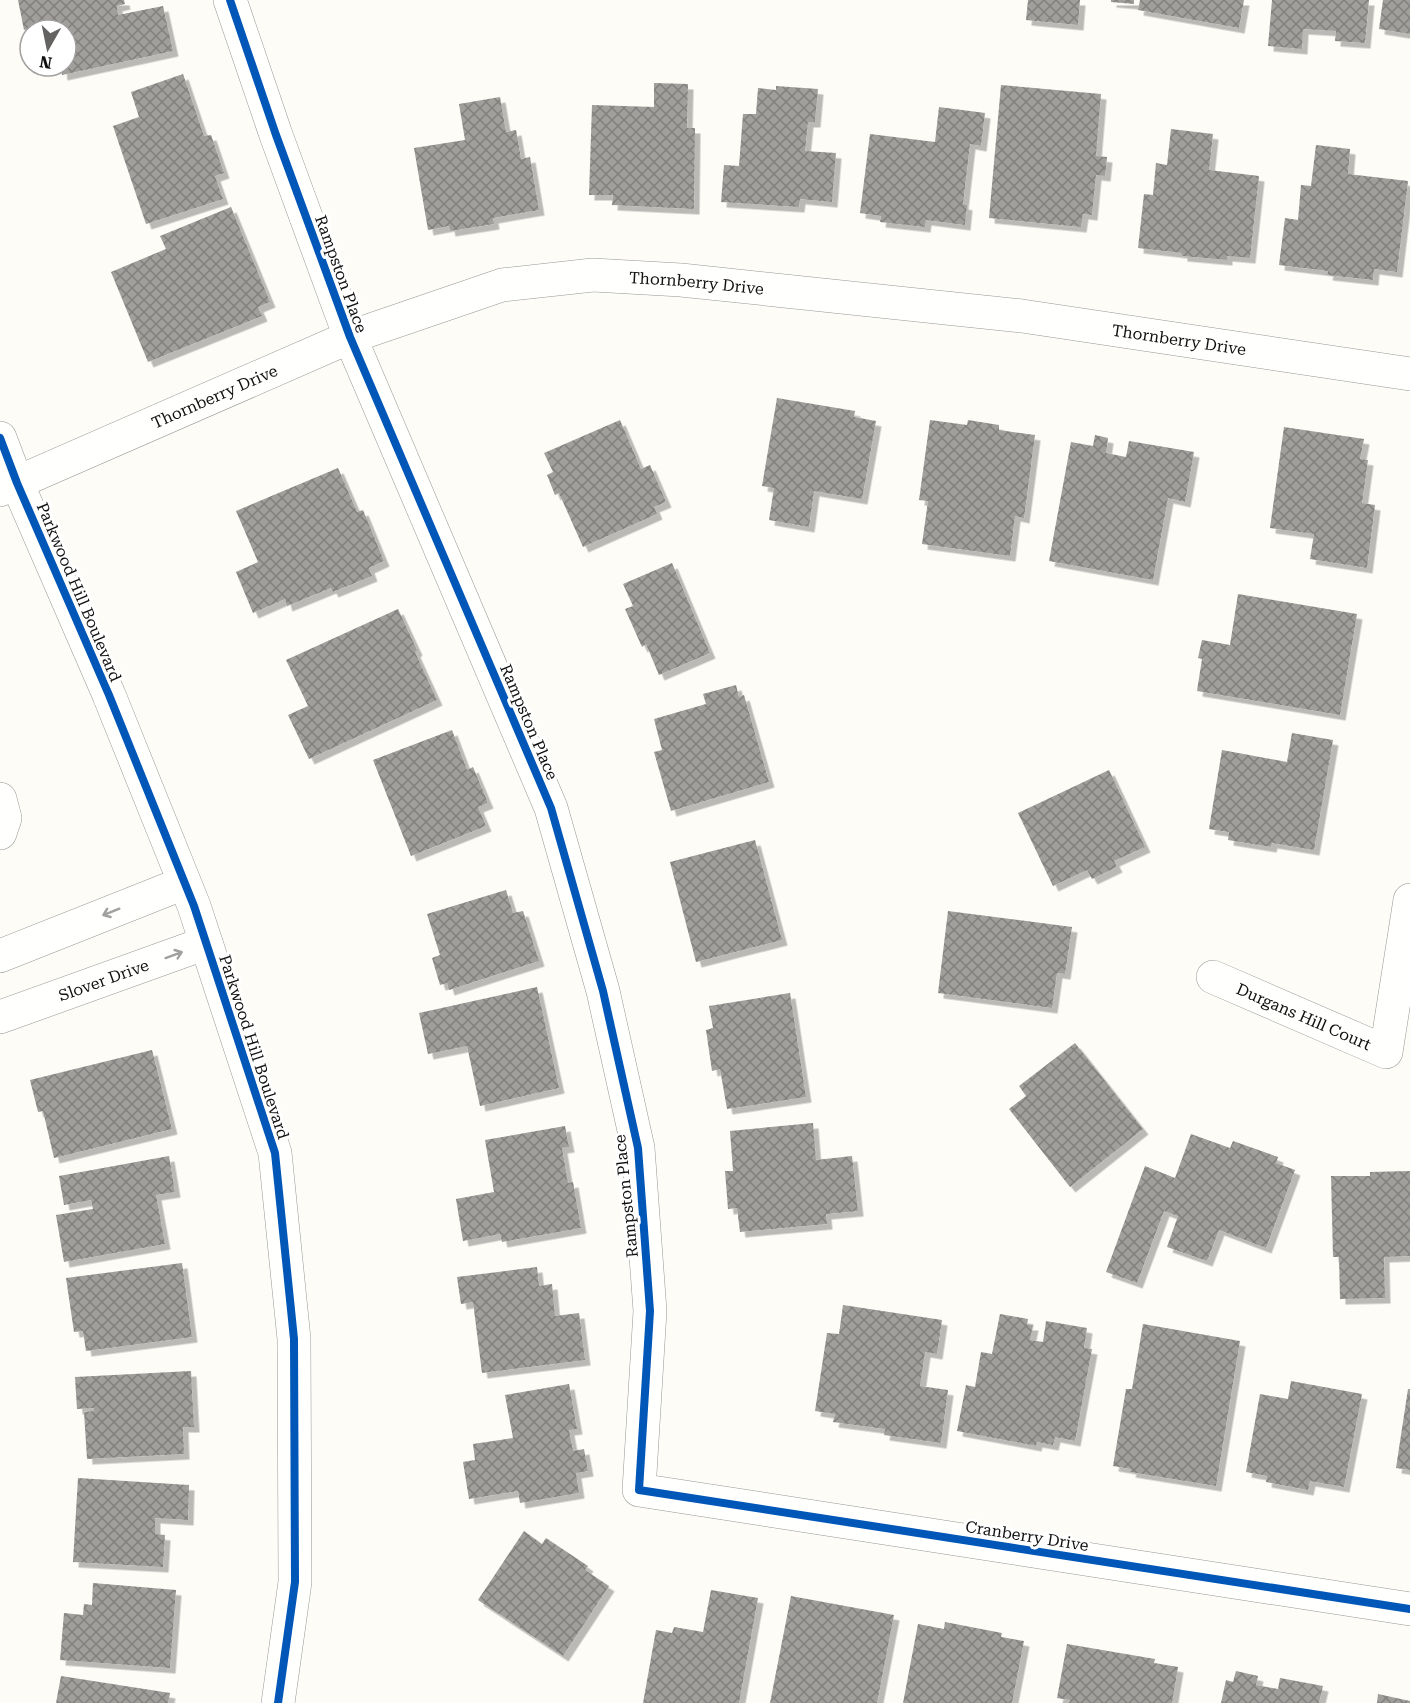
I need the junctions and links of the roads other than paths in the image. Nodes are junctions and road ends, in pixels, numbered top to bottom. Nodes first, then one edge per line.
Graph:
1 (230, 0) edge
2 (350, 337) junction
3 (1410, 374) edge
4 (0, 438) edge
5 (9, 487) edge
6 (0, 799) edge
7 (0, 833) edge
8 (184, 883) junction
9 (1410, 900) edge
10 (206, 943) junction
11 (2, 950) edge
12 (1213, 977) dead end
13 (0, 1017) edge
14 (639, 1490) joint
15 (1410, 1608) edge
16 (278, 1703) edge

1 - 2 street, Rampston Place
2 - 3 street, Thornberry Drive
2 - 5 street, Thornberry Drive
2 - 14 street, Rampston Place
4 - 5 street, Parkwood Hill Boulevard
5 - 8 street, Parkwood Hill Boulevard
6 - 7 street
8 - 10 street, Parkwood Hill Boulevard
8 -> 11 street
9 - 12 street, Durgans Hill Court
13 -> 10 street, Slover Drive
10 - 16 street, Parkwood Hill Boulevard
14 - 15 street, Cranberry Drive

